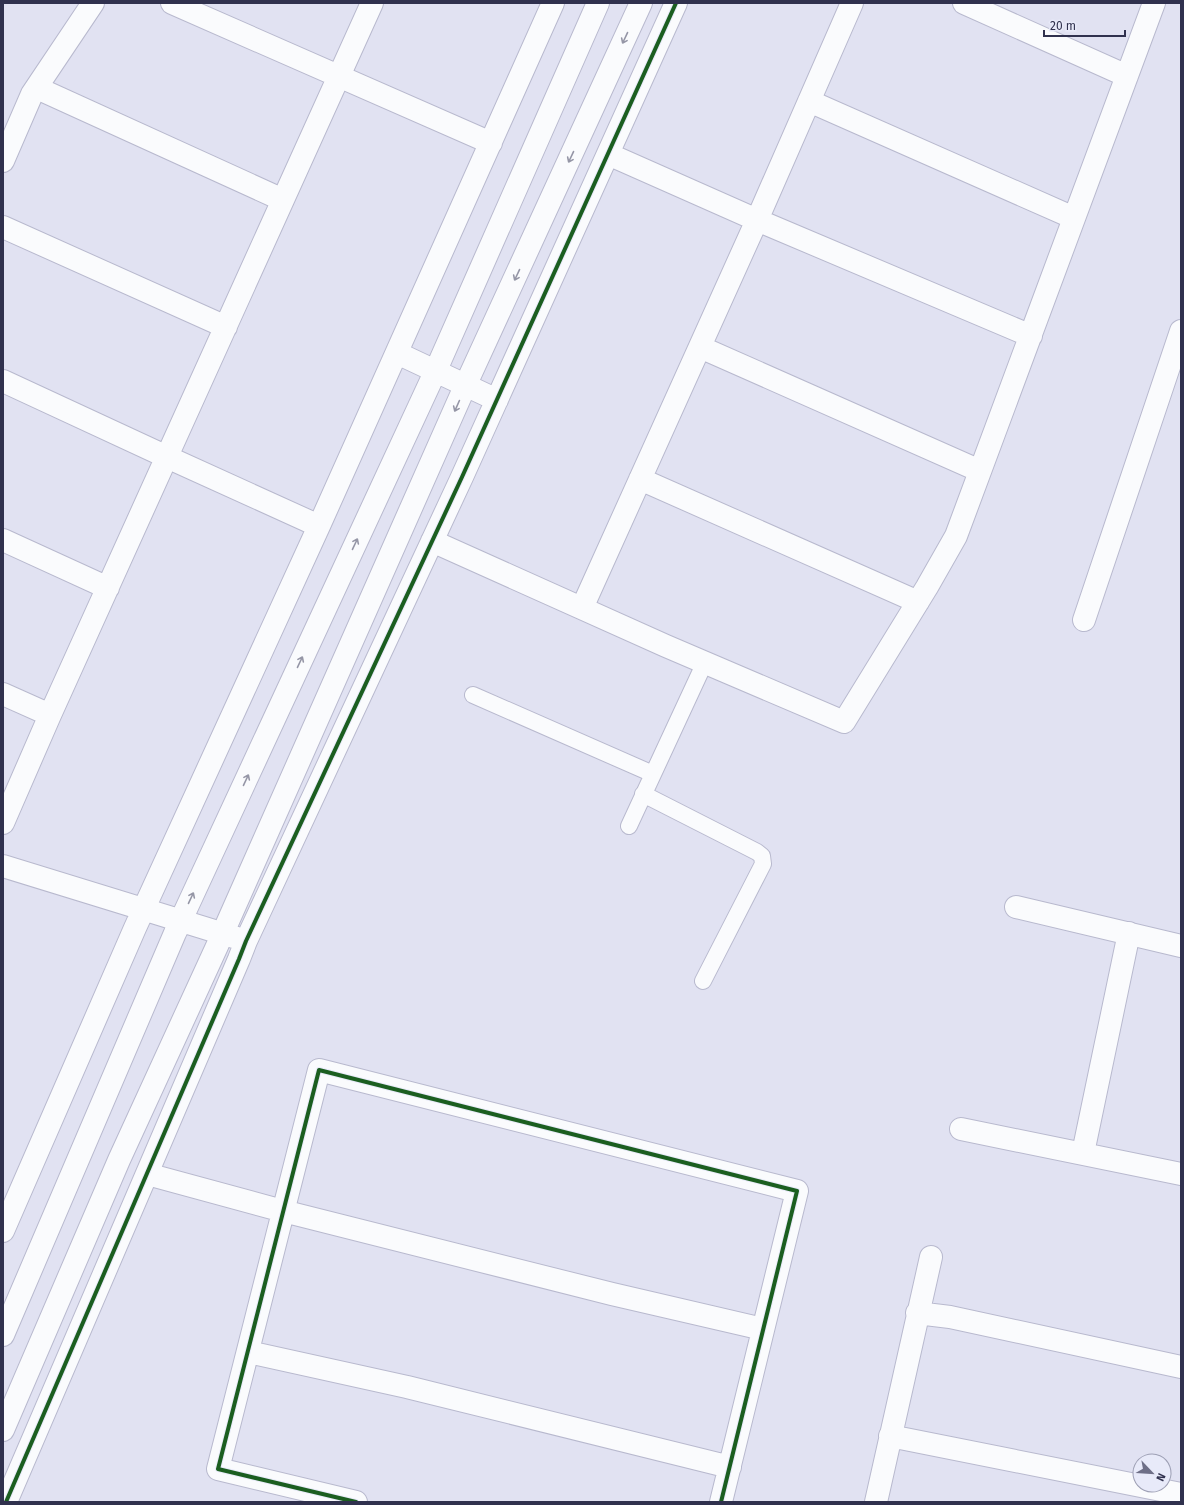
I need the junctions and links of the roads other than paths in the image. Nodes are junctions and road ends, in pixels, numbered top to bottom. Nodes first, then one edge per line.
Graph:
1 (93, 3) edge
2 (172, 3) edge
3 (372, 3) edge
4 (553, 3) edge
5 (598, 3) edge
6 (641, 3) edge
7 (676, 3) edge
8 (852, 3) edge
9 (964, 3) edge
10 (1154, 3) edge
11 (339, 76) junction
12 (1127, 76) junction
13 (37, 88) junction
14 (809, 101) junction
15 (491, 143) junction
16 (608, 154) junction
17 (3, 161) edge
18 (283, 200) junction
19 (1074, 218) junction
20 (757, 220) junction
21 (3, 227) edge
22 (226, 326) junction
23 (1181, 331) edge
24 (1031, 336) junction
25 (700, 347) junction
26 (397, 353) junction
27 (436, 370) junction
28 (3, 381) edge
29 (466, 384) junction
30 (497, 400) junction
31 (167, 457) junction
32 (980, 472) junction
33 (640, 479) junction
34 (320, 526) junction
35 (3, 540) edge
36 (432, 541) junction
37 (108, 588) junction
38 (918, 602) junction
39 (582, 608) junction
40 (1084, 620) dead end
41 (704, 662) junction
42 (3, 694) edge
43 (473, 695) dead end
44 (50, 716) junction
45 (653, 774) junction
46 (643, 794) junction
47 (3, 823) edge
48 (629, 826) dead end
49 (3, 866) edge
50 (1016, 907) dead end
51 (144, 909) junction
52 (178, 926) junction
53 (1129, 933) junction
54 (221, 939) junction
55 (246, 941) junction
56 (1181, 946) edge
57 (703, 981) dead end
58 (961, 1129) dead end
59 (1083, 1153) junction
60 (147, 1174) junction
61 (1181, 1174) edge
62 (283, 1211) junction
63 (3, 1231) edge
64 (931, 1257) dead end
65 (917, 1313) junction
66 (763, 1328) junction
67 (3, 1335) edge
68 (248, 1352) junction
69 (1181, 1367) edge
70 (3, 1430) edge
71 (890, 1436) junction
72 (730, 1467) junction
73 (1181, 1494) edge
74 (6, 1502) edge
75 (356, 1502) edge
76 (721, 1502) edge
77 (876, 1502) edge

1 - 13 street
2 - 11 street
3 - 11 street
4 - 15 street
5 - 27 street
6 -> 29 street
7 - 16 street
8 - 14 street
9 - 12 street
10 - 12 street
11 - 15 street
11 - 18 street
12 - 19 street
13 - 17 street
13 - 18 street
14 - 19 street
14 - 20 street
15 - 26 street
16 - 20 street
16 - 30 street
18 - 22 street
19 - 24 street
20 - 24 street
20 - 25 street
21 - 22 street
22 - 31 street
23 - 40 street
24 - 32 street
25 - 32 street
25 - 33 street
26 - 27 street
26 - 34 street
27 - 29 street
52 -> 27 street
28 - 31 street
29 - 30 street
29 -> 54 street
30 - 36 street
31 - 34 street
31 - 37 street
32 - 38 street
33 - 38 street
33 - 39 street
34 - 51 street
35 - 37 street
36 - 39 street
36 - 55 street
37 - 44 street
38 - 41 street
39 - 41 street
41 - 45 lane
42 - 44 street
43 - 45 lane
44 - 47 street
45 - 46 lane
46 - 48 lane
46 - 57 lane
49 - 51 street
50 - 53 street
51 - 52 street
51 - 63 street
52 - 54 street
52 - 67 street
53 - 56 street
53 - 59 street
54 - 55 street
54 - 70 street
55 - 60 street
58 - 59 street
59 - 61 street
60 - 62 street
60 - 74 street
62 - 66 street
62 - 66 street
62 - 68 street
64 - 65 street
65 - 69 street
65 - 71 street
66 - 72 street
68 - 72 street
68 - 75 street
71 - 73 street
71 - 77 street
72 - 76 street

